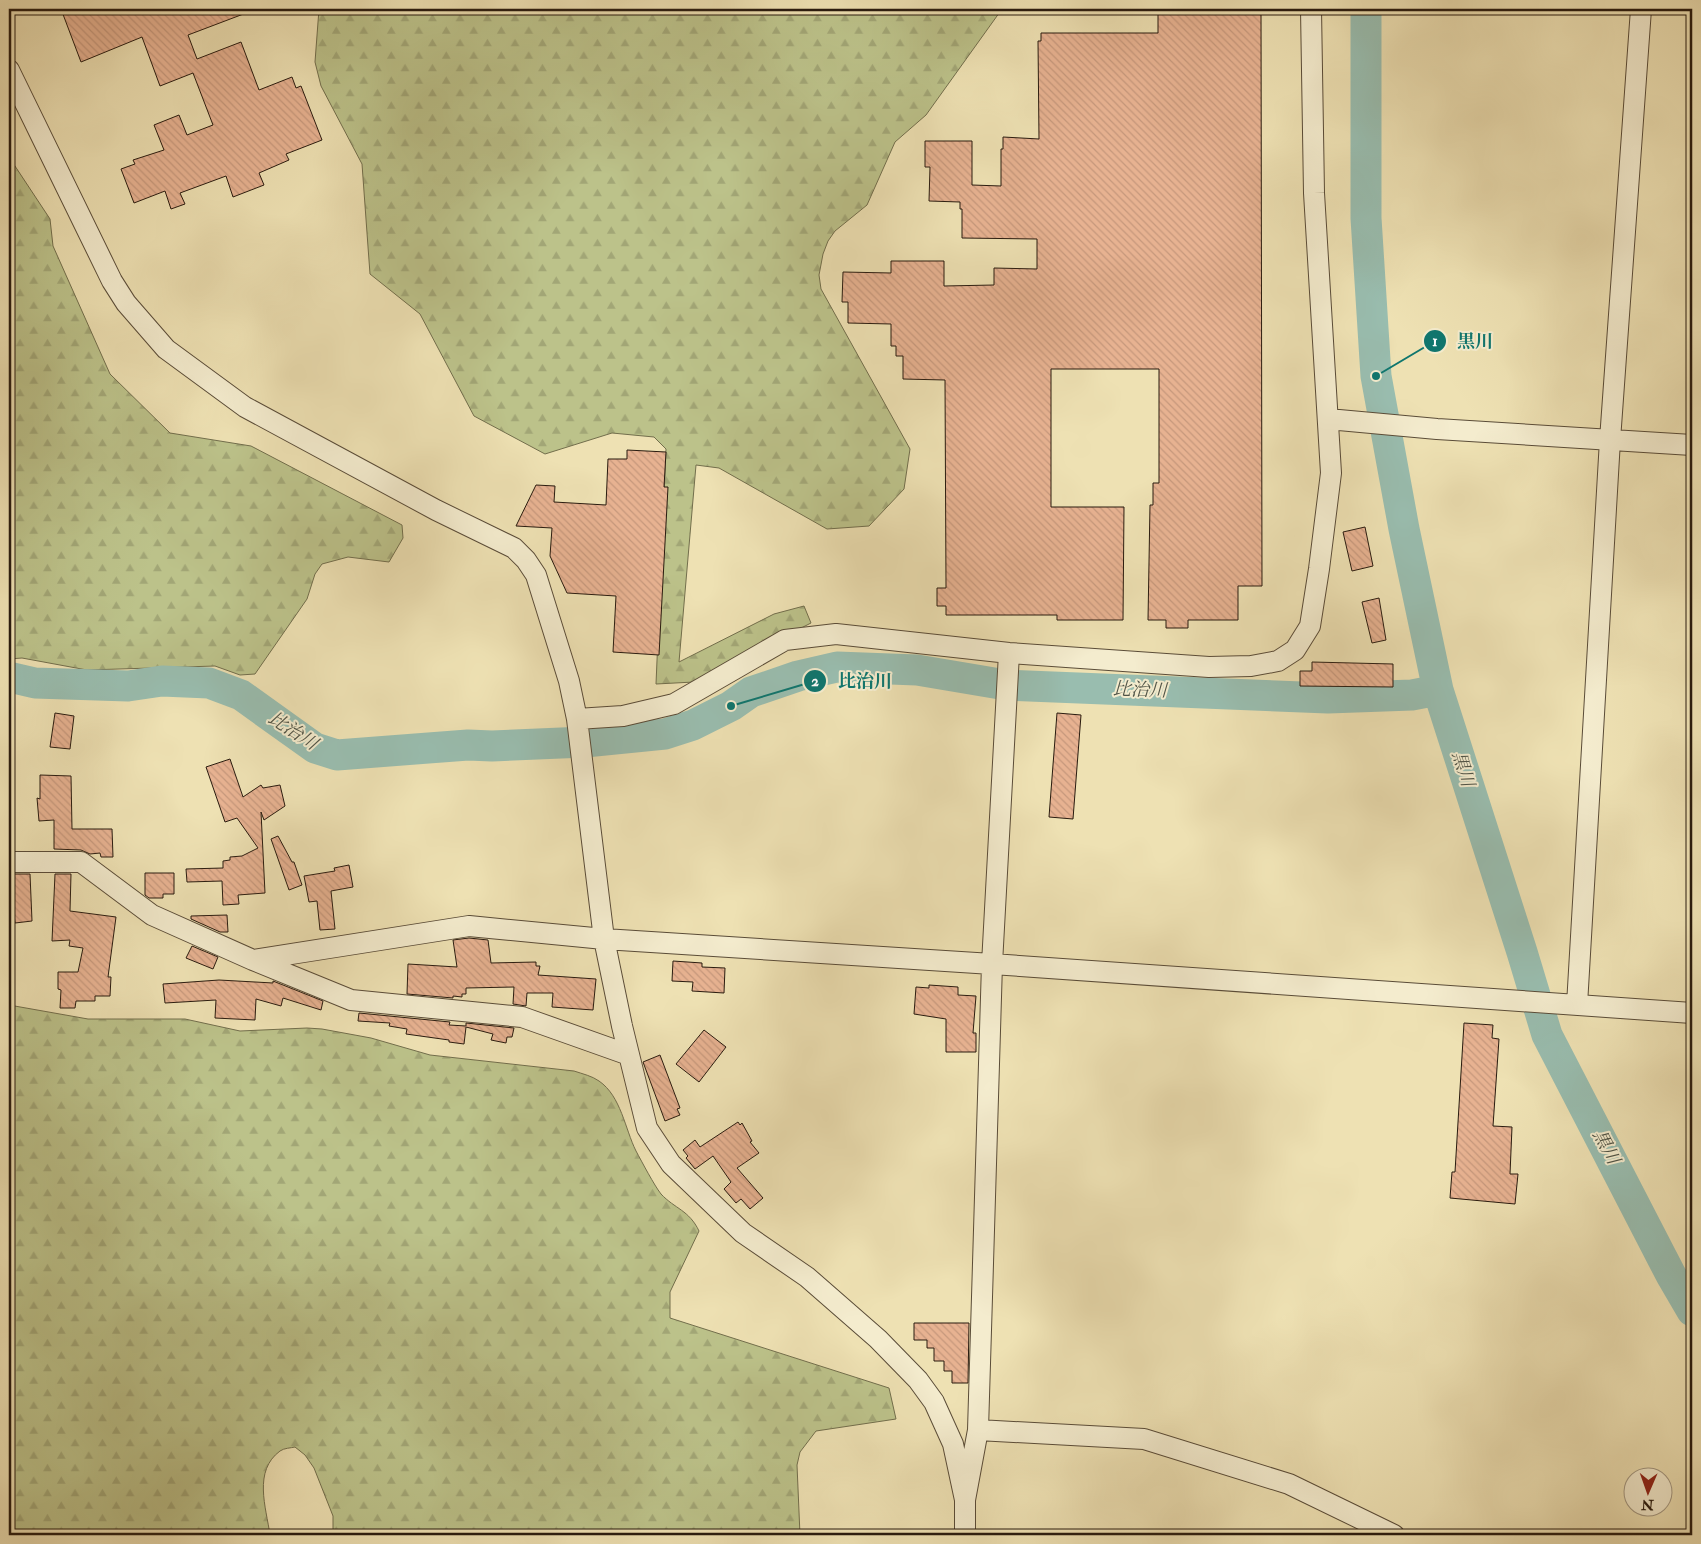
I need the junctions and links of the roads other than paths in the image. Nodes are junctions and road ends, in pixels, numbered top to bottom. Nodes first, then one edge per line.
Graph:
1 (1311, 9) edge
2 (1642, 9) edge
3 (9, 70) edge
4 (1335, 420) junction
5 (1610, 440) junction
6 (1692, 445) edge
7 (1009, 653) junction
8 (577, 719) junction
9 (9, 862) edge
10 (604, 939) junction
11 (254, 960) junction
12 (992, 964) junction
13 (1578, 1005) junction
14 (1692, 1013) edge
15 (629, 1055) junction
16 (978, 1430) junction
17 (966, 1500) junction
18 (965, 1535) edge
19 (1394, 1535) edge

1 - 4 street
2 - 5 street
3 - 8 street
4 - 5 street
4 - 7 street
5 - 6 street
5 - 13 street
7 - 8 street
7 - 12 street
8 - 10 street
9 - 11 street
10 - 11 street
10 - 12 street
10 - 15 street
11 - 15 street
12 - 13 street
12 - 16 street
13 - 14 street
15 - 17 street
16 - 17 street
16 - 19 street
17 - 18 street

